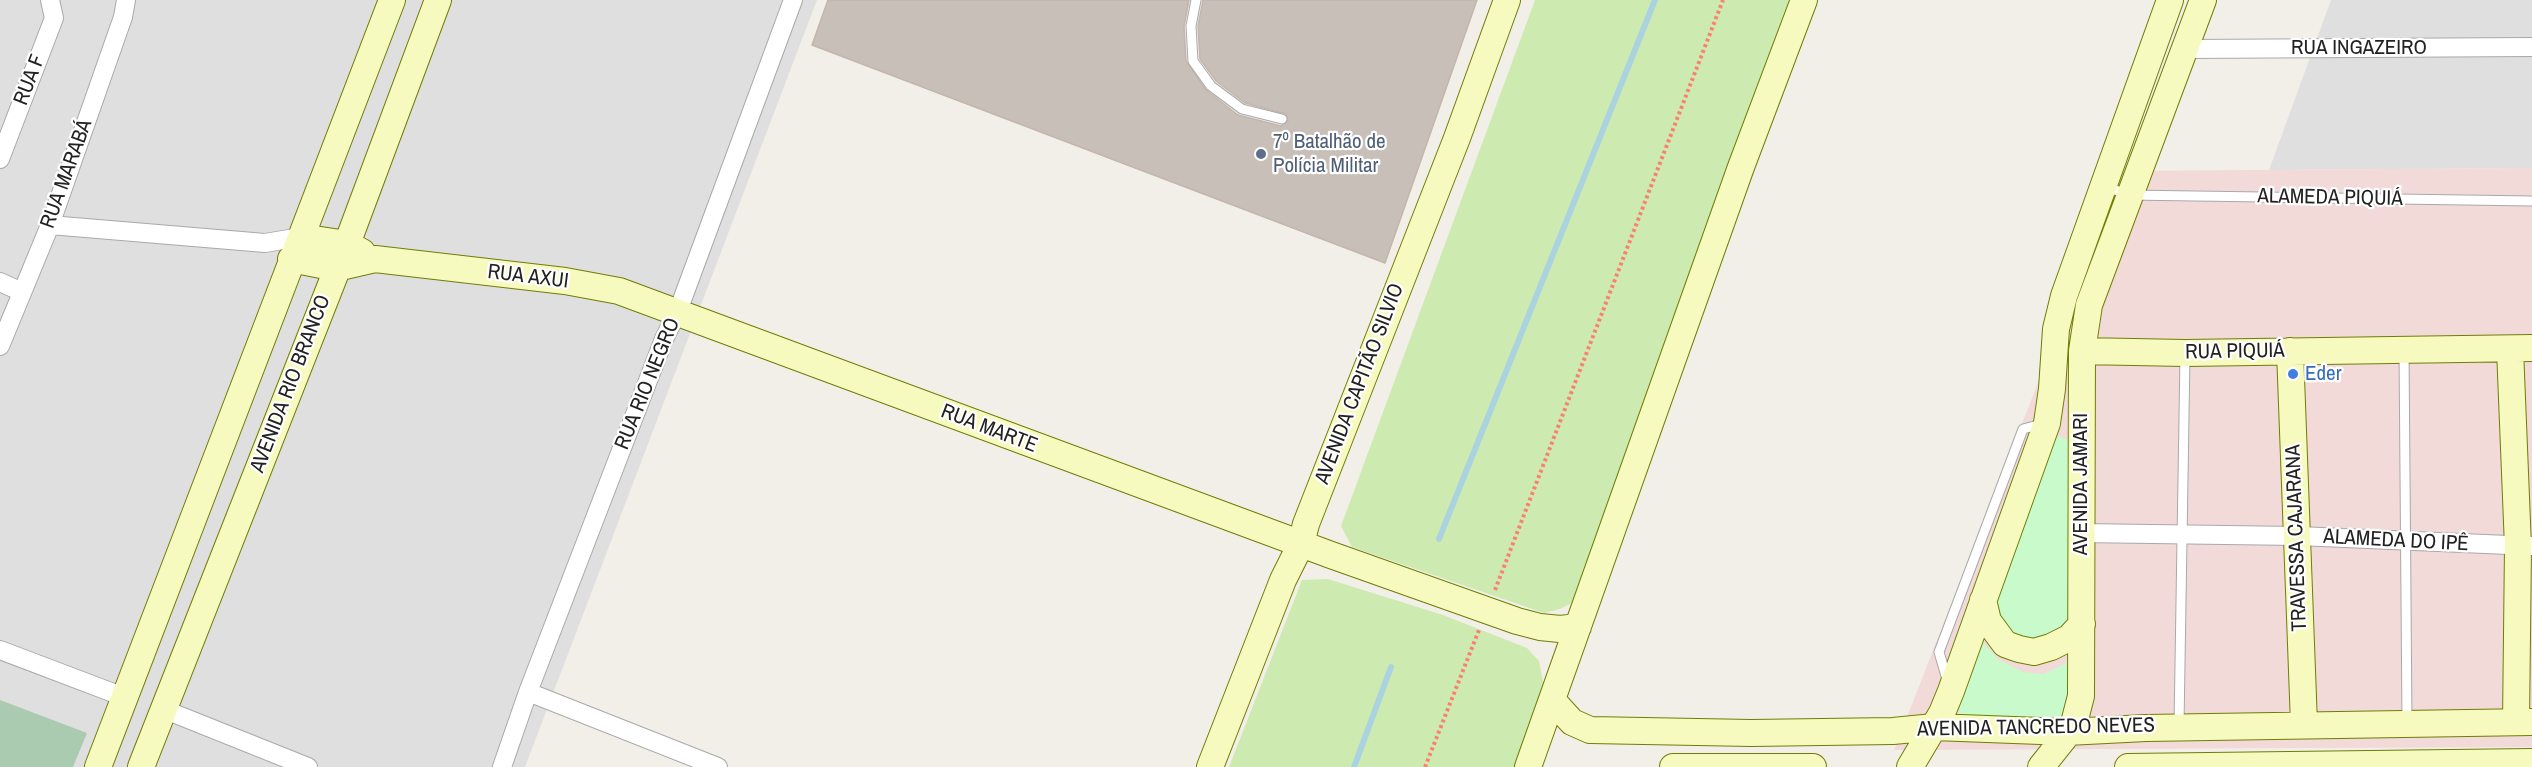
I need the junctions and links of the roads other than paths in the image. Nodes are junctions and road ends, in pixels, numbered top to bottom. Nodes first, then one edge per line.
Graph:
1 (50, 0) edge
2 (126, 0) edge
3 (392, 0) edge
4 (438, 0) edge
5 (793, 0) edge
6 (1196, 0) edge
7 (1507, 0) edge
8 (1804, 0) edge
9 (2170, 0) edge
10 (2203, 0) edge
11 (2532, 47) edge
12 (2186, 49) junction
13 (1282, 119) dead end
14 (0, 159) edge
15 (2105, 186) junction
16 (2128, 195) junction
17 (2532, 201) edge
18 (50, 225) junction
19 (347, 244) junction
20 (296, 248) junction
21 (375, 259) junction
22 (336, 268) junction
23 (0, 282) edge
24 (22, 292) junction
25 (678, 310) junction
26 (0, 346) edge
27 (2404, 348) junction
28 (2521, 348) edge
29 (2082, 351) junction
30 (2290, 351) junction
31 (2185, 353) junction
32 (2047, 423) junction
33 (2079, 533) junction
34 (2182, 535) junction
35 (2298, 536) junction
36 (2408, 542) junction
37 (1301, 544) junction
38 (2525, 547) edge
39 (1983, 600) junction
40 (2082, 624) junction
41 (1578, 627) junction
42 (0, 650) edge
43 (1951, 690) junction
44 (528, 692) junction
45 (124, 697) junction
46 (1552, 700) junction
47 (163, 710) junction
48 (2524, 722) edge
49 (2407, 723) junction
50 (2304, 724) junction
51 (2246, 725) junction
52 (1934, 727) junction
53 (2179, 727) junction
54 (2067, 732) junction
55 (1751, 733) junction
56 (2532, 762) edge
57 (2246, 765) edge
58 (1750, 766) edge
59 (98, 767) edge
60 (141, 767) edge
61 (308, 767) edge
62 (502, 767) edge
63 (718, 767) edge
64 (1210, 767) edge
65 (1528, 767) edge
66 (1673, 767) edge
67 (1813, 767) edge
68 (1910, 767) edge
69 (2041, 767) edge
70 (2128, 767) edge

1 - 14 street, RUA F
2 - 18 street, RUA MARABÁ
3 - 20 main road, AVENIDA RIO BRANCO
4 - 19 main road, AVENIDA RIO BRANCO
5 - 25 street, RUA RIO NEGRO
6 - 13 lane
7 - 37 main road, AVENIDA CAPITÃO SILVIO
8 - 41 main road
9 - 15 main road, AVENIDA JAMARI
10 - 12 main road, AVENIDA JAMARI
11 - 12 street, RUA INGAZEIRO
12 - 16 main road, AVENIDA JAMARI
15 - 16 lane
15 - 32 main road, AVENIDA JAMARI
16 - 17 lane, ALAMEDA PIQUIÁ
16 - 29 main road, AVENIDA JAMARI
18 - 20 street, RUA AXUI
18 - 24 street, RUA MARABÁ
19 - 20 main road, RUA AXUI
19 - 21 main road, RUA AXUI
19 - 22 main road, AVENIDA RIO BRANCO
20 - 22 main road, RUA AXUI
20 - 45 main road, AVENIDA RIO BRANCO
21 - 22 main road, RUA AXUI
21 - 25 main road, RUA AXUI
22 - 47 main road, AVENIDA RIO BRANCO
23 - 24 street
24 - 26 street, RUA MARABÁ
25 - 37 main road, RUA MARTE
25 - 44 street, RUA RIO NEGRO
27 - 28 main road, RUA PIQUIÁ
27 - 30 main road, RUA PIQUIÁ
27 - 36 lane
28 - 38 main road
29 - 31 main road, RUA PIQUIÁ
29 - 33 main road, AVENIDA JAMARI
30 - 31 main road, RUA PIQUIÁ
30 - 35 main road, TRAVESSA CAJARANA
31 - 34 lane
32 - 39 main road, AVENIDA JAMARI
32 - 43 lane, AVENIDA JAMARI
33 - 34 street, ALAMEDA DO IPÊ
33 - 40 main road, AVENIDA JAMARI
34 - 35 street, ALAMEDA DO IPÊ
34 - 53 lane
35 - 36 street, ALAMEDA DO IPÊ
35 - 50 main road, TRAVESSA CAJARANA
36 - 38 street, ALAMEDA DO IPÊ
36 - 49 lane
37 - 41 main road, RUA MARTE
37 - 64 main road, AVENIDA CAPITÃO SILVIO
38 - 48 main road
39 - 40 main road
39 - 43 main road, AVENIDA JAMARI
40 - 54 main road, AVENIDA JAMARI
41 - 46 main road
42 - 45 street
43 - 52 main road, AVENIDA JAMARI
44 - 62 street, RUA RIO NEGRO
44 - 63 street
45 - 59 main road, AVENIDA RIO BRANCO
46 - 55 main road, AVENIDA TANCREDO NEVES
46 - 65 main road
47 - 60 main road, AVENIDA RIO BRANCO
47 - 61 street
48 - 49 main road, AVENIDA TANCREDO NEVES
49 - 50 main road, AVENIDA TANCREDO NEVES
50 - 51 main road, AVENIDA TANCREDO NEVES
51 - 53 main road, AVENIDA TANCREDO NEVES
51 - 57 main road
52 - 54 main road, AVENIDA TANCREDO NEVES
52 - 55 main road, AVENIDA TANCREDO NEVES
52 - 68 main road, AVENIDA JAMARI
53 - 54 main road, AVENIDA TANCREDO NEVES
54 - 69 main road, AVENIDA JAMARI
55 - 58 main road
56 - 57 main road, AVENIDA TANCREDO NEVES
57 - 70 main road, AVENIDA TANCREDO NEVES
58 - 66 main road
58 - 67 main road

